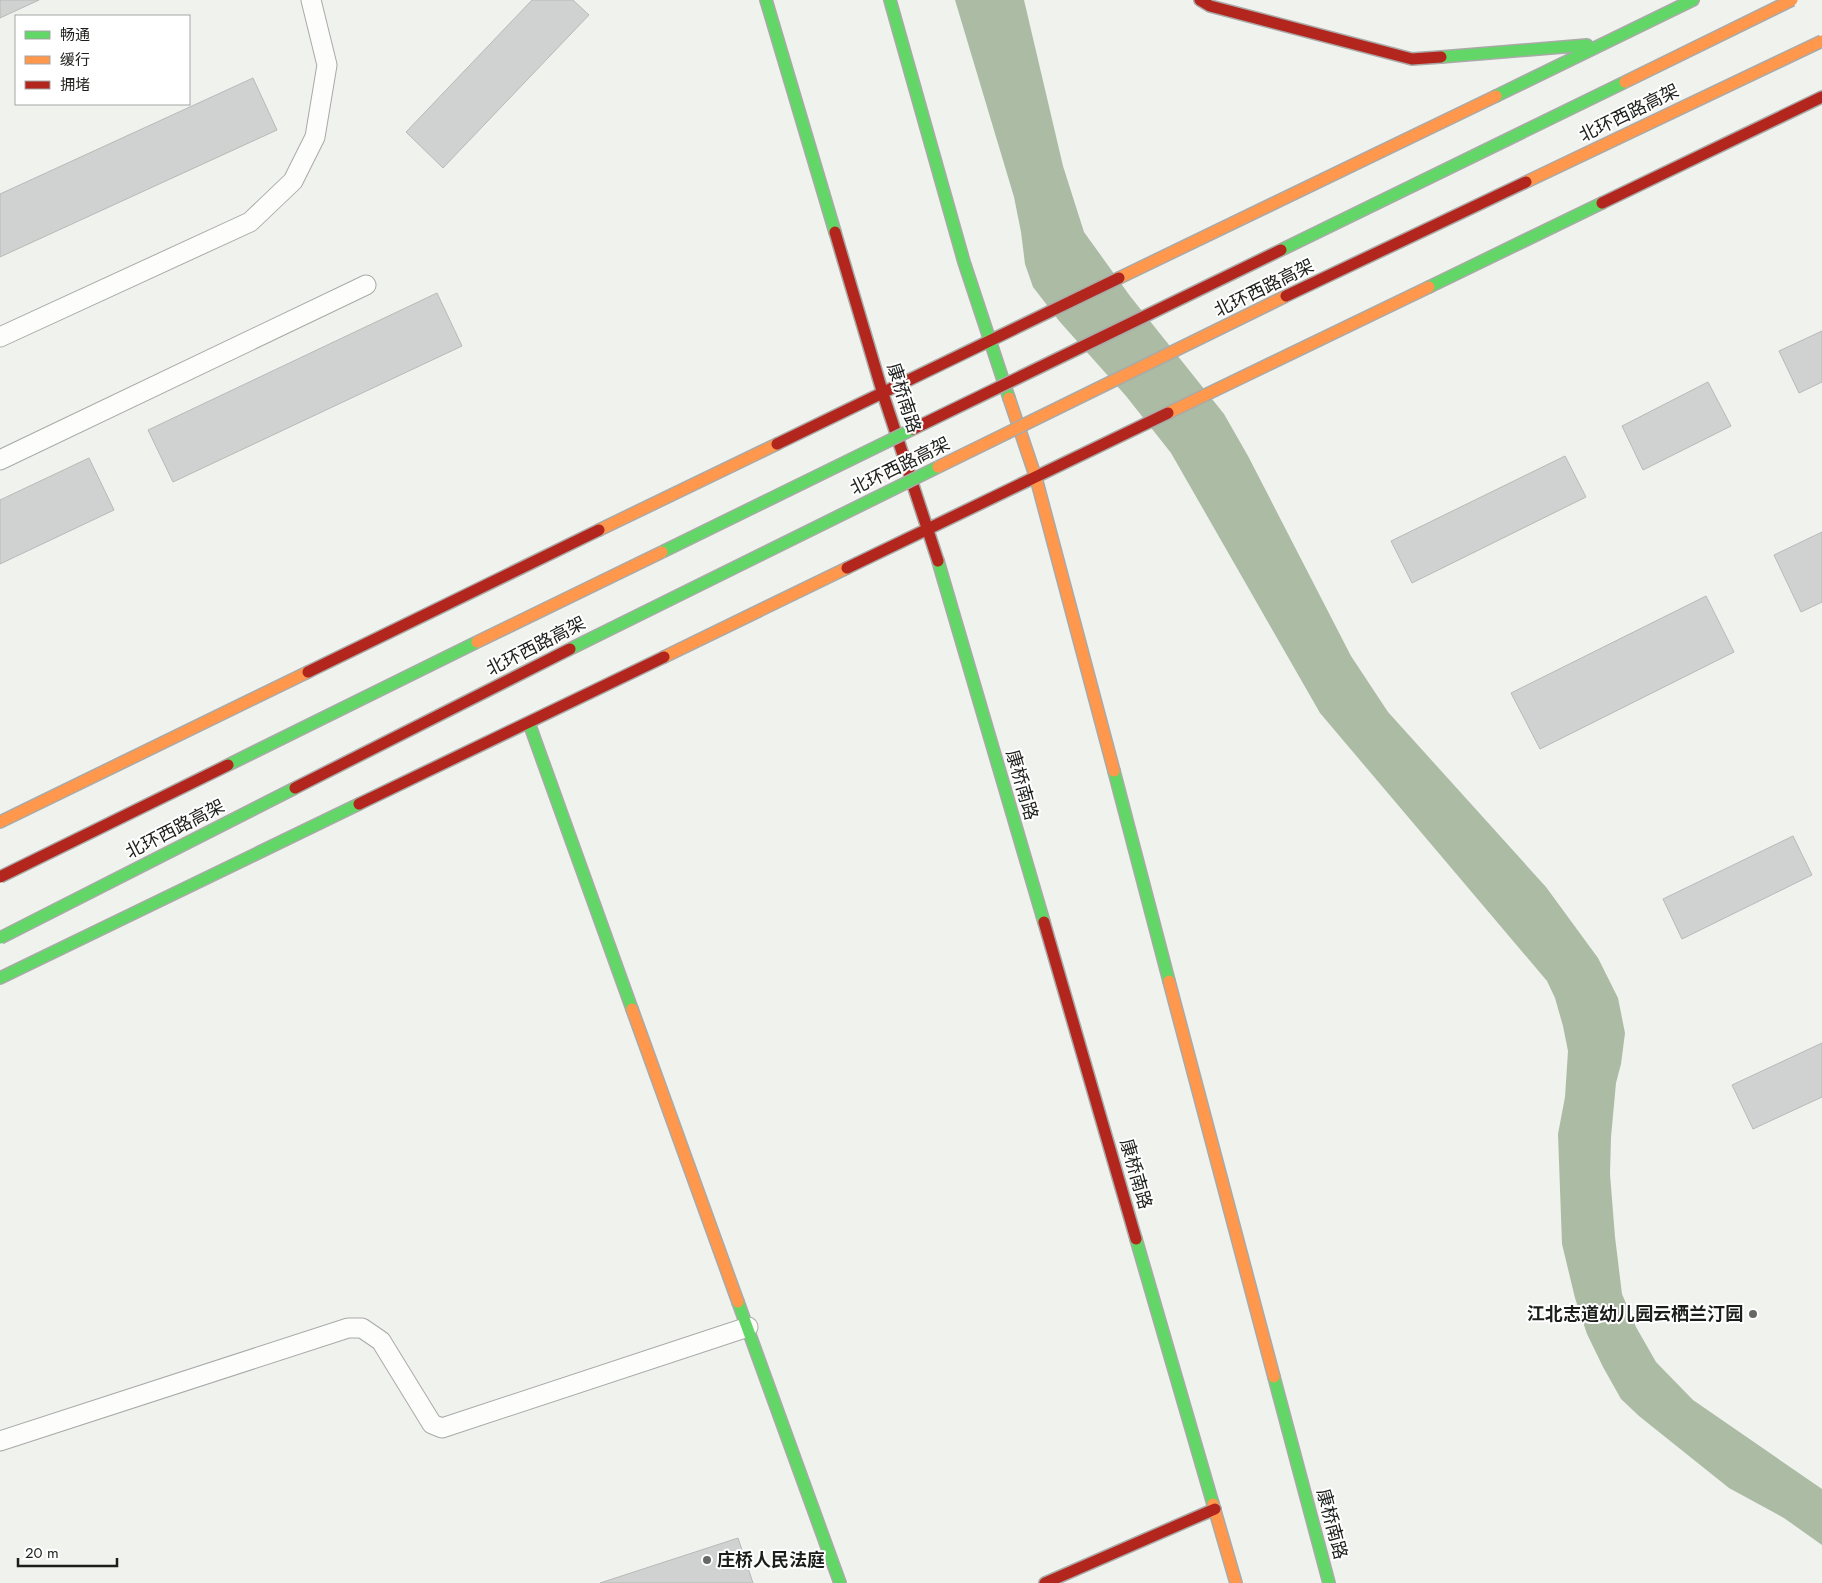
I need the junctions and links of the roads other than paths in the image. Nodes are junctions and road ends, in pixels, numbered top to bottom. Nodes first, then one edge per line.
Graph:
1 (311, 0) edge
2 (766, 0) edge
3 (890, 0) edge
4 (1200, 0) edge
5 (1693, 0) edge
6 (1792, 0) edge
7 (1822, 41) edge
8 (1603, 44) junction
9 (1822, 97) edge
10 (366, 286) dead end
11 (0, 337) edge
12 (989, 341) junction
13 (883, 394) junction
14 (0, 460) edge
15 (1036, 478) junction
16 (929, 529) junction
17 (529, 723) junction
18 (0, 822) edge
19 (0, 877) edge
20 (0, 938) edge
21 (0, 978) edge
22 (748, 1327) junction
23 (0, 1441) edge
24 (1215, 1509) junction
25 (840, 1583) edge
26 (1046, 1583) edge
27 (1236, 1583) edge
28 (1329, 1583) edge

1 - 11 lane
2 - 13 main road, 康桥南路
3 - 12 main road, 康桥南路
4 - 8 main road
5 - 8 main road
6 - 19 main road, 北环西路高架, bridge
7 - 20 main road, 北环西路高架, bridge
8 - 12 main road
9 - 15 main road
10 - 14 lane
12 - 13 main road
12 - 15 main road, 康桥南路
13 - 16 main road, 康桥南路
13 - 18 main road
15 - 16 main road
15 - 28 main road, 康桥南路
16 - 17 main road
16 - 24 main road, 康桥南路
17 - 21 main road
17 - 22 main road
22 - 23 lane
22 - 25 main road
24 - 26 main road
24 - 27 main road, 康桥南路

